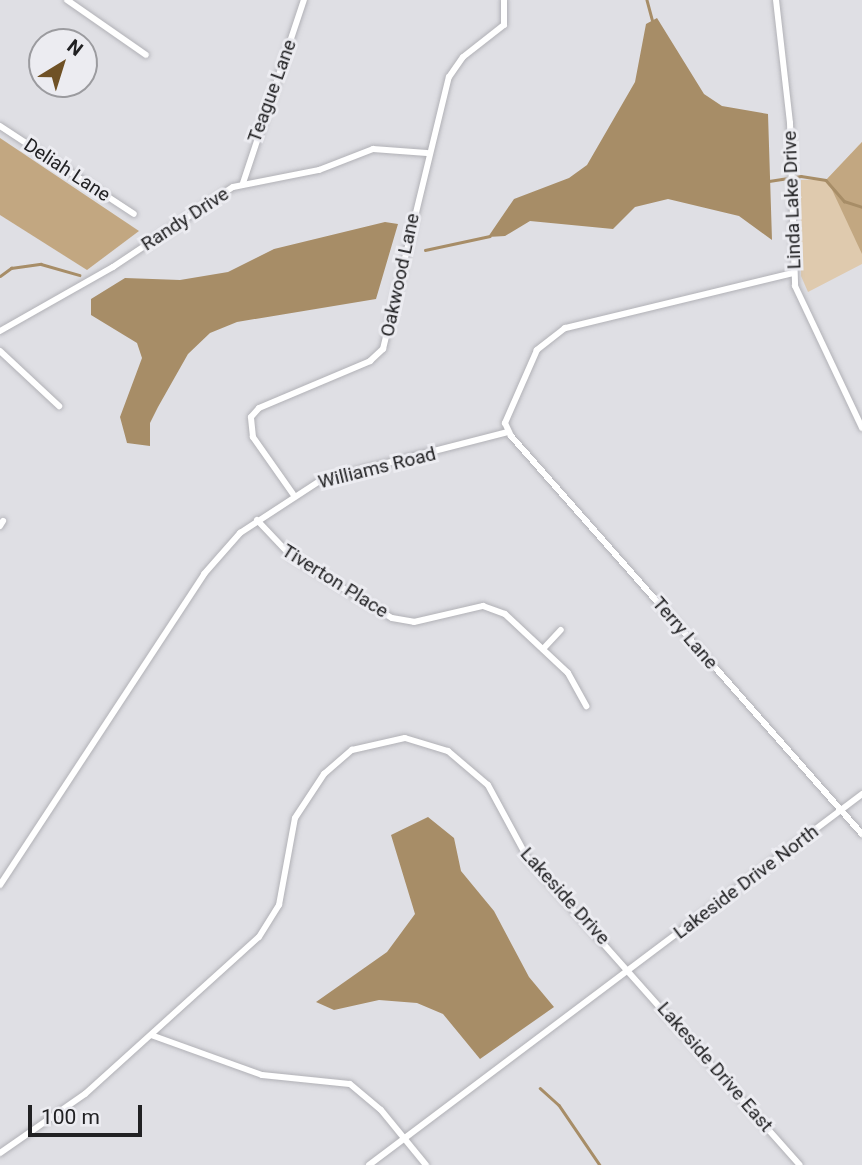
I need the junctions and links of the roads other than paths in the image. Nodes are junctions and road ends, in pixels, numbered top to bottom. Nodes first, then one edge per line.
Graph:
1 (67, 0) edge
2 (304, 0) edge
3 (503, 0) edge
4 (776, 0) edge
5 (146, 55) dead end
6 (0, 126) edge
7 (427, 153) junction
8 (243, 183) junction
9 (134, 214) dead end
10 (793, 273) junction
11 (0, 331) edge
12 (0, 351) edge
13 (59, 405) dead end
14 (862, 428) edge
15 (508, 432) junction
16 (293, 494) junction
17 (257, 520) junction
18 (561, 630) dead end
19 (543, 649) junction
20 (586, 706) dead end
21 (862, 794) edge
22 (841, 811) junction
23 (862, 834) edge
24 (0, 885) edge
25 (630, 970) junction
26 (151, 1035) junction
27 (404, 1140) junction
28 (0, 1153) edge
29 (369, 1165) edge
30 (426, 1165) edge
31 (800, 1165) edge

1 - 5 street
2 - 8 street, Teague Lane
3 - 7 street, Oakwood Lane
4 - 10 street, Linda Lake Drive
6 - 9 street, Deliah Lane
7 - 8 street, Randy Drive
7 - 16 street, Oakwood Lane
8 - 11 street, Randy Drive
10 - 14 street, Linda Lake Drive
10 - 15 street
12 - 13 street
15 - 16 street, Williams Road
15 - 22 street, Terry Lane
16 - 17 street, Williams Road
17 - 19 street, Tiverton Place
17 - 24 street, Williams Road
18 - 19 street
19 - 20 street, Tiverton Place
21 - 22 street, Lakeside Drive North
22 - 23 street, Terry Lane
22 - 25 street, Lakeside Drive North
25 - 26 street, Lakeside Drive
25 - 27 street
25 - 31 street, Lakeside Drive East
26 - 27 street
26 - 28 street, Lakeside Drive
27 - 29 street
27 - 30 street

